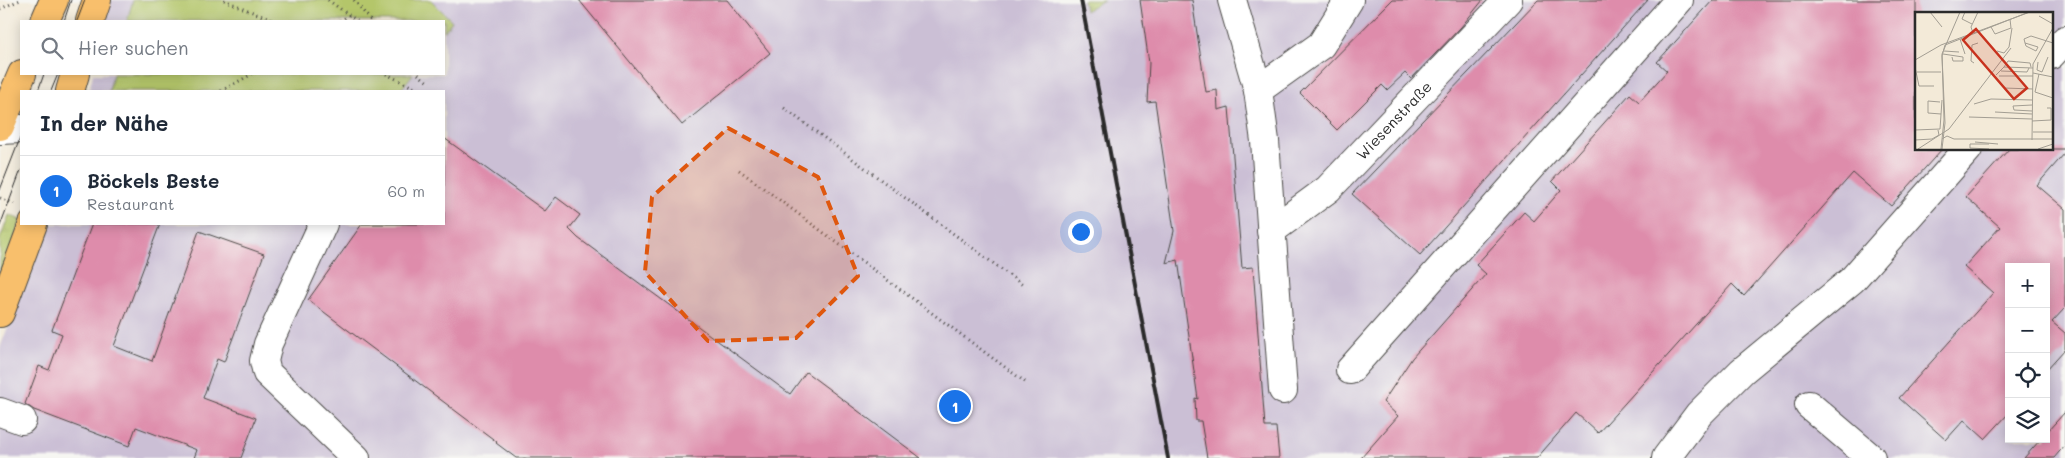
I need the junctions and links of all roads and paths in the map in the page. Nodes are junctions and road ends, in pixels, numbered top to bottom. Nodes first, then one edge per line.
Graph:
1 (20, 0) edge
2 (54, 0) edge
3 (97, 0) edge
4 (224, 0) edge
5 (328, 0) edge
6 (354, 0) edge
7 (1232, 0) edge
8 (1350, 0) edge
9 (1508, 0) edge
10 (1679, 0) edge
11 (0, 9) edge
12 (349, 15) junction
13 (45, 20) edge
14 (90, 20) edge
15 (272, 20) edge
16 (342, 20) edge
17 (356, 20) edge
18 (370, 20) edge
19 (2065, 40) edge
20 (2052, 54) edge
21 (22, 75) edge
22 (74, 75) edge
23 (250, 75) edge
24 (388, 75) edge
25 (419, 75) edge
26 (429, 83) dead end
27 (70, 90) edge
28 (223, 90) edge
29 (418, 90) edge
30 (1258, 90) junction
31 (784, 108) dead end
32 (0, 128) edge
33 (20, 129) edge
34 (1967, 150) edge
35 (739, 170) dead end
36 (0, 198) edge
37 (20, 206) edge
38 (33, 225) edge
39 (323, 225) edge
40 (1271, 231) junction
41 (1024, 286) dead end
42 (0, 314) edge
43 (1350, 370) dead end
44 (1025, 382) dead end
45 (1284, 390) dead end
46 (1810, 405) dead end
47 (356, 458) edge
48 (1666, 458) edge
49 (1871, 458) edge

1 - 11 path
2 - 13 main road
3 - 14 main road
4 - 15 path
5 - 12 path
6 - 18 path
7 - 30 street
8 - 30 street
9 - 40 street, Wiesenstraße
10 - 43 street
12 - 16 path
12 - 17 path
19 - 20 street
21 - 32 main road
22 - 27 main road
23 - 28 path
24 - 29 path
25 - 26 path
30 - 40 street
31 - 41 path
32 - 33 street
34 - 48 street
35 - 44 path
36 - 37 path
38 - 42 main road
39 - 47 street
40 - 45 street
46 - 49 street

